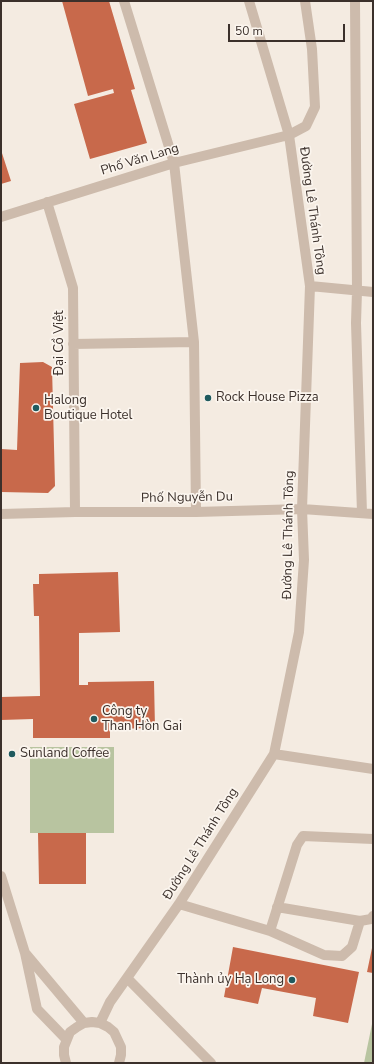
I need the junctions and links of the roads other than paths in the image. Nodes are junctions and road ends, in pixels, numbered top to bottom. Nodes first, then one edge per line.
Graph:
1 (124, 1) edge
2 (249, 1) edge
3 (304, 1) edge
4 (355, 1) edge
5 (289, 135) junction
6 (174, 163) junction
7 (47, 202) junction
8 (1, 217) edge
9 (310, 286) junction
10 (357, 291) junction
11 (373, 292) edge
12 (194, 342) junction
13 (73, 344) junction
14 (302, 509) junction
15 (75, 512) junction
16 (196, 512) junction
17 (362, 513) junction
18 (1, 514) edge
19 (373, 514) edge
20 (274, 754) junction
21 (373, 769) edge
22 (373, 839) edge
23 (1, 876) edge
24 (180, 904) junction
25 (277, 907) junction
26 (373, 916) edge
27 (360, 921) junction
28 (270, 931) junction
29 (25, 953) junction
30 (128, 978) junction
31 (100, 1023) junction
32 (84, 1024) junction
33 (66, 1039) junction
34 (66, 1063) edge
35 (119, 1063) edge
36 (211, 1063) edge

1 - 6 street
2 - 5 street, Đường Lê Thánh Tông
3 - 5 street, Phố Văn Lang
4 - 10 street
5 - 6 street, Phố Văn Lang
5 - 9 street, Đường Lê Thánh Tông
6 - 7 street, Phố Văn Lang
6 - 12 street
7 - 8 street, Phố Văn Lang
7 - 13 street, Đại Cồ Việt
9 - 10 street
9 - 14 street, Đường Lê Thánh Tông
10 - 11 street
10 - 17 street
12 - 13 street
12 - 16 street
13 - 15 street, Đại Cồ Việt
14 - 16 street, Phố Nguyễn Du
14 - 17 street, Phố Nguyễn Du
14 - 20 street, Đường Lê Thánh Tông
15 - 16 street, Phố Nguyễn Du
15 - 18 street, Phố Nguyễn Du
17 - 19 street, Phố Nguyễn Du
20 - 21 street
20 - 24 street, Đường Lê Thánh Tông
22 - 25 street
23 - 29 street
24 - 28 street
24 - 30 street, Đường Lê Thánh Tông
25 - 27 street
25 - 28 street
26 - 27 street
27 - 28 street
29 - 32 street
29 - 33 street
30 - 31 street, Đường Lê Thánh Tông
30 - 36 street
31 - 32 street
31 - 35 street
32 - 33 street
33 - 34 street

